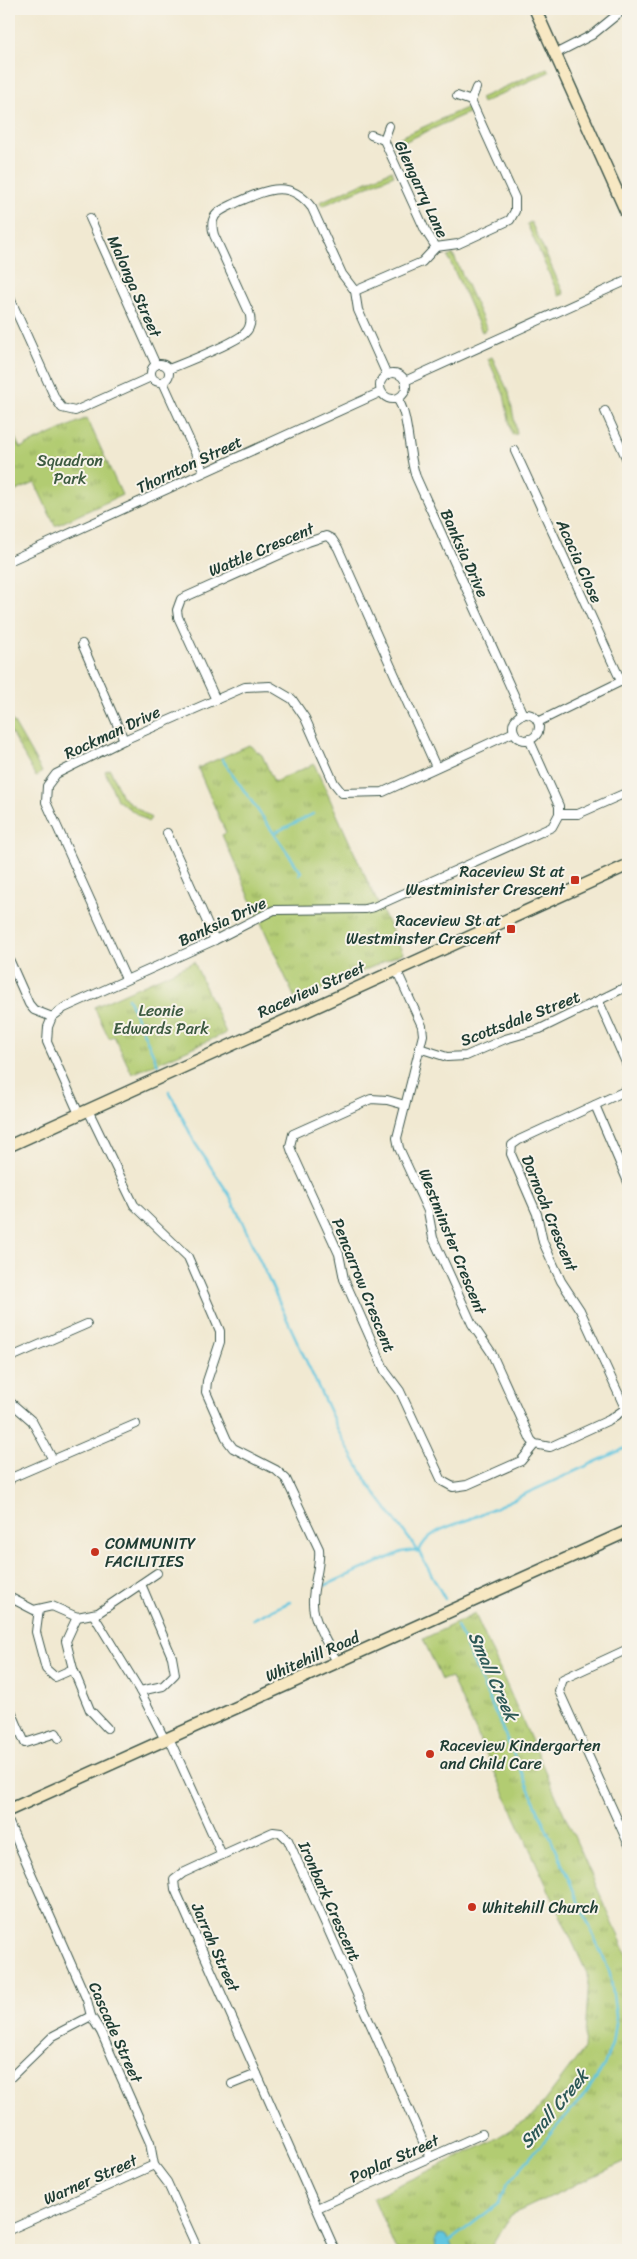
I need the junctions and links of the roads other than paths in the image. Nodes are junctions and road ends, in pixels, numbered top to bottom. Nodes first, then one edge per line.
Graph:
1 (535, 9) edge
2 (624, 9) edge
3 (555, 54) junction
4 (476, 88) dead end
5 (457, 96) dead end
6 (471, 101) junction
7 (389, 126) dead end
8 (371, 135) dead end
9 (384, 140) junction
10 (628, 216) edge
11 (90, 218) dead end
12 (436, 248) junction
13 (628, 280) edge
14 (355, 291) junction
15 (9, 296) edge
16 (156, 364) junction
17 (169, 369) junction
18 (387, 375) junction
19 (151, 377) junction
20 (404, 381) junction
21 (163, 382) junction
22 (381, 392) junction
23 (397, 399) junction
24 (605, 411) dead end
25 (515, 451) dead end
26 (628, 462) edge
27 (204, 472) junction
28 (9, 561) edge
29 (82, 644) dead end
30 (625, 680) edge
31 (216, 700) junction
32 (523, 715) junction
33 (538, 722) junction
34 (514, 732) junction
35 (124, 740) junction
36 (529, 740) junction
37 (436, 767) junction
38 (628, 792) edge
39 (559, 814) junction
40 (167, 833) dead end
41 (628, 865) edge
42 (215, 940) junction
43 (9, 958) edge
44 (396, 969) junction
45 (126, 980) junction
46 (628, 986) edge
47 (599, 1002) junction
48 (52, 1017) junction
49 (419, 1048) junction
50 (628, 1067) edge
51 (628, 1087) edge
52 (405, 1105) junction
53 (595, 1105) junction
54 (84, 1112) junction
55 (9, 1146) edge
56 (628, 1182) edge
57 (88, 1324) dead end
58 (9, 1358) edge
59 (9, 1401) edge
60 (627, 1407) edge
61 (136, 1424) dead end
62 (535, 1444) junction
63 (53, 1460) junction
64 (9, 1482) edge
65 (628, 1530) edge
66 (157, 1573) dead end
67 (141, 1584) junction
68 (9, 1597) edge
69 (39, 1609) junction
70 (93, 1614) junction
71 (77, 1617) junction
72 (628, 1649) edge
73 (337, 1662) junction
74 (74, 1669) junction
75 (140, 1691) junction
76 (9, 1706) edge
77 (107, 1728) dead end
78 (59, 1738) dead end
79 (167, 1739) junction
80 (9, 1810) edge
81 (9, 1823) edge
82 (628, 1843) edge
83 (222, 1855) junction
84 (91, 2016) junction
85 (257, 2074) junction
86 (9, 2079) edge
87 (232, 2084) dead end
88 (482, 2134) dead end
89 (430, 2157) junction
90 (154, 2165) junction
91 (318, 2208) junction
92 (9, 2230) edge
93 (198, 2250) edge
94 (335, 2250) edge

1 - 3 street
2 - 3 street
3 - 10 street
4 - 6 street
5 - 6 street
6 - 12 street
7 - 9 street, Glengarry Lane
8 - 9 street, Glengarry Lane
9 - 12 street, Glengarry Lane
11 - 16 street, Malonga Street
12 - 14 street, Glengarry Lane
13 - 20 street
14 - 17 street
14 - 18 street
15 - 19 street
16 - 17 street
16 - 19 street
17 - 21 street
18 - 20 street
18 - 22 street
19 - 21 street
20 - 23 street
21 - 27 street
22 - 23 street
22 - 27 street, Thornton Street
23 - 32 street, Banksia Drive
24 - 26 street
25 - 30 street, Acacia Close
27 - 28 street, Thornton Street
29 - 35 street
30 - 33 street
31 - 35 street, Rockman Drive
31 - 37 street, Rockman Drive
31 - 37 street, Wattle Crescent
32 - 33 street
32 - 34 street
33 - 36 street
34 - 36 street
34 - 37 street, Rockman Drive
35 - 45 street, Rockman Drive
36 - 39 street
38 - 39 street
39 - 42 street, Banksia Drive
40 - 42 street
41 - 44 street, Raceview Street
42 - 45 street, Banksia Drive
43 - 48 street
44 - 49 street, Westminster Crescent
44 - 54 street, Raceview Street
45 - 48 street
46 - 47 street, Scottsdale Street
47 - 49 street, Scottsdale Street
47 - 50 street
48 - 54 street
49 - 52 street, Westminster Crescent
51 - 53 street, Dornoch Crescent
52 - 62 street, Westminster Crescent
52 - 62 street, Pencarrow Crescent
53 - 56 street
53 - 60 street, Dornoch Crescent
54 - 55 street, Raceview Street
54 - 73 street
57 - 58 street
59 - 63 street
60 - 62 street
61 - 63 street
63 - 64 street
65 - 73 street, Whitehill Road
66 - 67 street
67 - 70 street
67 - 75 street
68 - 69 street
69 - 71 street
69 - 74 street
70 - 71 street
70 - 75 street
71 - 74 street
72 - 82 street
73 - 79 street, Whitehill Road
74 - 77 street
75 - 79 street
76 - 78 street
79 - 80 street, Whitehill Road
79 - 83 street
81 - 84 street, Cascade Street
83 - 85 street, Jarrah Street
83 - 89 street, Ironbark Crescent
84 - 86 street
84 - 90 street, Cascade Street
85 - 87 street
85 - 91 street, Jarrah Street
88 - 89 street, Poplar Street
89 - 91 street, Poplar Street
90 - 92 street, Warner Street
90 - 93 street, Cascade Street
91 - 94 street, Jarrah Street

